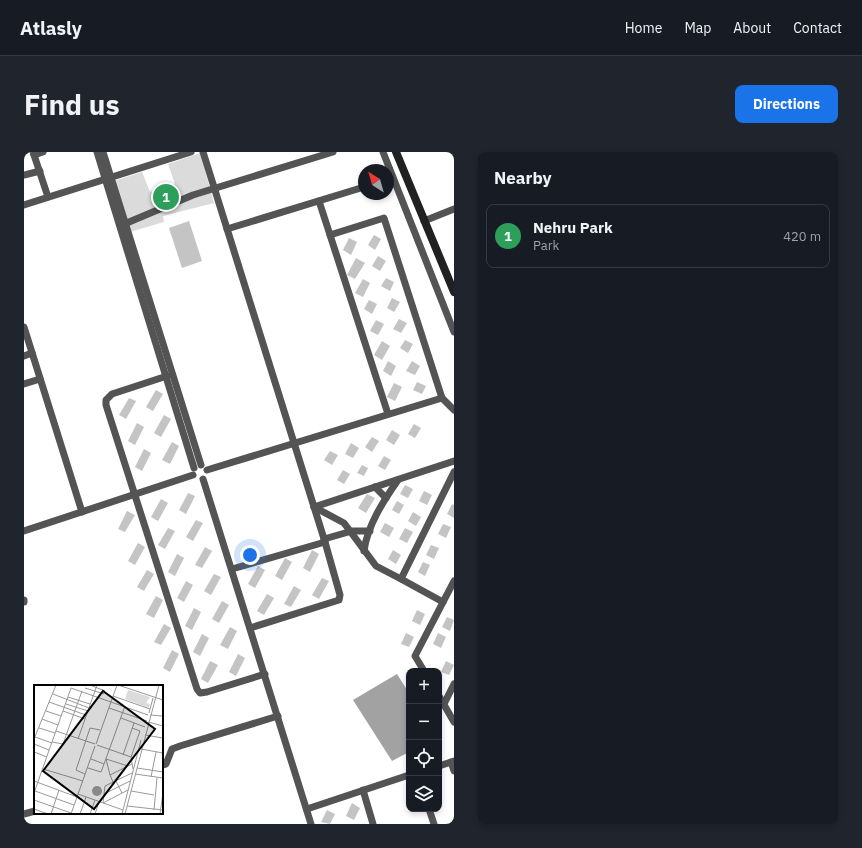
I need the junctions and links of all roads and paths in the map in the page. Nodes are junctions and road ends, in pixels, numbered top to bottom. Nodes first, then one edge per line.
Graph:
1 (43, 152) edge
2 (97, 152) edge
3 (103, 152) edge
4 (191, 152) edge
5 (203, 152) edge
6 (333, 152) edge
7 (383, 152) edge
8 (396, 152) edge
9 (34, 153) edge
10 (387, 164) edge
11 (40, 171) junction
12 (24, 175) edge
13 (108, 178) junction
14 (394, 186) edge
15 (214, 189) junction
16 (358, 189) edge
17 (48, 197) junction
18 (319, 201) junction
19 (24, 205) edge
20 (454, 209) edge
21 (424, 221) junction
22 (123, 225) junction
23 (227, 229) junction
24 (330, 235) junction
25 (454, 292) edge
26 (24, 327) edge
27 (454, 332) edge
28 (32, 353) junction
29 (24, 356) edge
30 (167, 376) junction
31 (40, 379) junction
32 (24, 384) edge
33 (442, 398) junction
34 (454, 410) edge
35 (388, 414) junction
36 (294, 443) junction
37 (454, 461) edge
38 (199, 469) junction
39 (454, 472) edge
40 (398, 480) junction
41 (375, 487) junction
42 (135, 494) junction
43 (386, 498) junction
44 (314, 507) junction
45 (82, 512) junction
46 (352, 530) junction
47 (370, 531) junction
48 (24, 532) edge
49 (324, 540) junction
50 (364, 550) junction
51 (232, 569) junction
52 (401, 579) junction
53 (453, 584) edge
54 (443, 602) junction
55 (250, 628) junction
56 (422, 668) edge
57 (265, 674) junction
58 (454, 684) edge
59 (442, 701) edge
60 (444, 704) junction
61 (278, 716) junction
62 (454, 722) edge
63 (452, 761) edge
64 (163, 765) edge
65 (442, 765) edge
66 (454, 771) edge
67 (406, 776) edge
68 (363, 790) junction
69 (307, 808) junction
70 (34, 811) edge
71 (430, 812) edge
72 (24, 814) edge
73 (312, 824) edge
74 (373, 824) edge
75 (434, 824) edge

1 - 9 street
2 - 13 street
3 - 13 street
4 - 13 street
5 - 15 street
6 - 15 street
7 - 10 street
8 - 21 street
9 - 11 street
11 - 12 street
11 - 17 street
13 - 17 street
13 - 22 street
14 - 27 street
15 - 22 street
15 - 23 street
16 - 18 street
17 - 19 street
18 - 23 street
18 - 24 street
20 - 21 street
21 - 25 street
22 - 30 street
22 - 38 street
23 - 36 street
24 - 33 street
24 - 35 street
26 - 28 street
28 - 29 street
28 - 31 street
30 - 38 street
30 - 42 street
31 - 32 street
31 - 45 street
33 - 34 street
33 - 35 street
35 - 36 street
36 - 38 street
36 - 44 street
37 - 40 street
38 - 42 street
38 - 51 street
39 - 52 street
40 - 41 street
40 - 43 street
41 - 43 street
41 - 44 street
42 - 45 street
42 - 57 street
43 - 47 street
44 - 46 street
44 - 49 street
45 - 48 street
46 - 47 street
46 - 49 street
46 - 50 street
47 - 50 street
49 - 51 street
49 - 55 street
50 - 52 street
51 - 55 street
52 - 54 street
53 - 54 street
54 - 56 street
55 - 57 street
57 - 61 street
58 - 60 street
59 - 60 street
60 - 62 street
61 - 64 street
61 - 69 street
63 - 65 street
63 - 66 street
67 - 68 street
68 - 69 street
68 - 74 street
69 - 73 street
70 - 72 street
71 - 75 street

